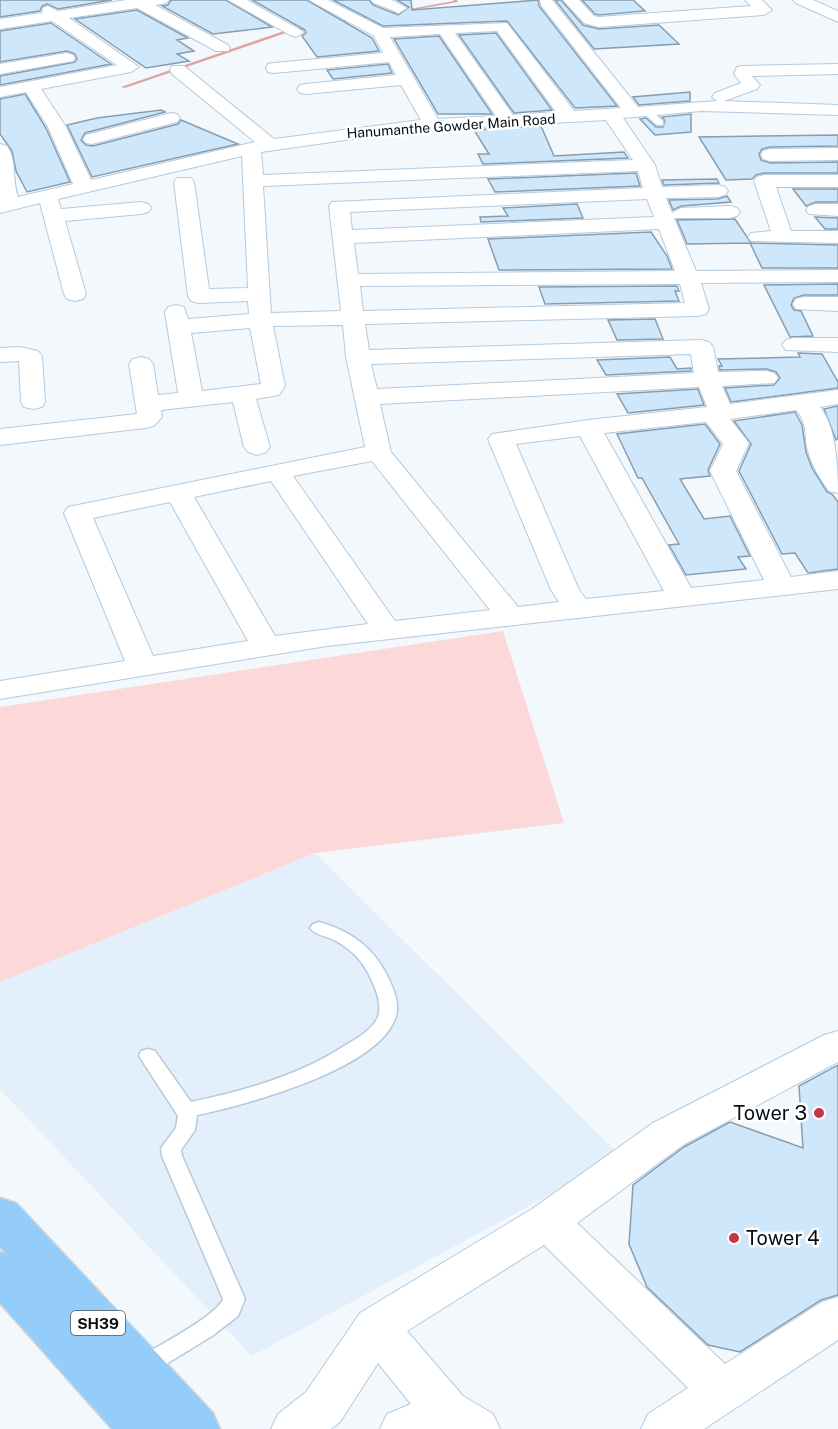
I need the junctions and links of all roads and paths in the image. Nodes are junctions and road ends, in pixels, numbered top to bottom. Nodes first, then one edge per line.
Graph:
1 (161, 0) edge
2 (236, 0) edge
3 (317, 0) edge
4 (379, 0) edge
5 (572, 0) edge
6 (753, 0) edge
7 (801, 0) edge
8 (136, 2) edge
9 (546, 2) dead end
10 (39, 6) dead end
11 (399, 8) dead end
12 (57, 16) junction
13 (838, 17) edge
14 (0, 24) edge
15 (838, 26) edge
16 (444, 29) junction
17 (79, 31) junction
18 (838, 33) edge
19 (56, 34) dead end
20 (381, 35) junction
21 (360, 39) dead end
22 (297, 40) dead end
23 (222, 48) dead end
24 (109, 51) junction
25 (394, 57) junction
26 (274, 68) dead end
27 (0, 69) edge
28 (838, 69) edge
29 (178, 70) dead end
30 (406, 79) junction
31 (30, 86) junction
32 (306, 89) dead end
33 (0, 92) edge
34 (721, 97) dead end
35 (838, 110) edge
36 (639, 111) junction
37 (611, 114) junction
38 (569, 117) junction
39 (171, 118) dead end
40 (508, 120) junction
41 (660, 123) dead end
42 (433, 125) junction
43 (133, 129) junction
44 (349, 133) junction
45 (155, 138) dead end
46 (92, 139) dead end
47 (260, 146) junction
48 (177, 147) dead end
49 (0, 150) edge
50 (838, 154) edge
51 (770, 155) dead end
52 (208, 158) junction
53 (646, 165) junction
54 (359, 177) junction
55 (253, 181) junction
56 (838, 181) edge
57 (184, 182) dead end
58 (85, 188) junction
59 (718, 191) dead end
60 (654, 193) junction
61 (47, 199) junction
62 (5, 200) edge
63 (141, 208) dead end
64 (816, 210) dead end
65 (838, 210) edge
66 (730, 212) dead end
67 (664, 218) junction
68 (343, 237) junction
69 (758, 237) dead end
70 (783, 237) junction
71 (838, 237) edge
72 (688, 276) junction
73 (838, 276) edge
74 (348, 280) junction
75 (75, 294) dead end
76 (259, 294) junction
77 (804, 304) dead end
78 (838, 304) edge
79 (698, 309) junction
80 (353, 318) junction
81 (260, 320) junction
82 (794, 345) dead end
83 (838, 345) edge
84 (701, 347) junction
85 (0, 356) edge
86 (358, 357) junction
87 (141, 364) dead end
88 (766, 378) dead end
89 (707, 379) junction
90 (243, 394) junction
91 (367, 397) junction
92 (838, 397) edge
93 (191, 399) junction
94 (801, 401) junction
95 (33, 402) dead end
96 (147, 404) junction
97 (717, 414) junction
98 (588, 427) junction
99 (0, 437) edge
100 (257, 447) dead end
101 (379, 453) junction
102 (277, 471) junction
103 (838, 485) edge
104 (178, 492) junction
105 (838, 580) edge
106 (782, 587) junction
107 (682, 598) junction
108 (578, 609) junction
109 (510, 616) junction
110 (387, 630) junction
111 (266, 646) junction
112 (142, 666) junction
113 (3, 681) edge
114 (319, 928) dead end
115 (838, 1045) edge
116 (148, 1056) dead end
117 (186, 1110) junction
118 (0, 1216) edge
119 (547, 1221) junction
120 (0, 1271) edge
121 (838, 1316) edge
122 (376, 1327) junction
123 (139, 1368) junction
124 (722, 1391) junction
125 (461, 1420) edge
126 (144, 1429) edge
127 (195, 1429) edge
128 (295, 1429) edge
129 (404, 1429) edge
130 (665, 1429) edge

1 - 8 street
2 - 22 street
3 - 20 street
4 - 11 street
5 - 6 street
7 - 13 street
8 - 12 street
8 - 23 street
9 - 36 street
10 - 12 street
12 - 14 street
12 - 17 street
15 - 18 street
16 - 20 street
16 - 38 street
16 - 40 street
17 - 19 street
17 - 24 street
20 - 21 street
20 - 25 street
24 - 27 street
24 - 31 street
25 - 26 street
25 - 30 street
28 - 34 street
29 - 47 street
30 - 32 street
30 - 42 street
31 - 33 street
31 - 58 street
35 - 36 street, Hanumanthe Gowder Main Road
36 - 37 street, Hanumanthe Gowder Main Road
36 - 41 lane
37 - 38 street, Hanumanthe Gowder Main Road
37 - 53 street
38 - 40 street, Hanumanthe Gowder Main Road
39 - 43 street
40 - 42 street, Hanumanthe Gowder Main Road
42 - 44 street, Hanumanthe Gowder Main Road
43 - 45 street
43 - 46 street
44 - 47 street, Hanumanthe Gowder Main Road
44 - 54 street
47 - 52 street, Hanumanthe Gowder Main Road
47 - 55 street
48 - 52 street
49 - 62 street
50 - 51 street
52 - 58 street, Hanumanthe Gowder Main Road
53 - 54 street
53 - 60 street
54 - 55 street
55 - 76 street
56 - 70 street
57 - 76 street
58 - 61 street, Hanumanthe Gowder Main Road
59 - 60 street
60 - 67 street
60 - 68 street
61 - 62 street
61 - 63 street
61 - 75 street
64 - 65 street
66 - 67 street
67 - 68 street
67 - 72 street
68 - 74 street
69 - 70 street
70 - 71 street
72 - 73 street
72 - 74 street
72 - 79 street
74 - 80 street
76 - 81 street
77 - 78 street
79 - 80 street
79 - 84 street
80 - 81 street
80 - 86 street
81 - 90 street
81 - 93 street
82 - 83 street
84 - 86 street
84 - 89 street
85 - 95 street
86 - 91 street
87 - 96 street
88 - 89 street
89 - 91 street
89 - 97 street
90 - 93 street
90 - 100 street
91 - 101 street
92 - 94 street
93 - 96 street
94 - 97 street
94 - 103 street
96 - 99 street
97 - 98 street
97 - 106 street
98 - 107 street
98 - 108 street
101 - 102 street
101 - 109 street
102 - 104 street
102 - 110 street
104 - 111 street
104 - 112 street
105 - 106 street
106 - 107 street
107 - 108 street
108 - 109 street
109 - 110 street
110 - 111 street
111 - 112 street
112 - 113 street
114 - 117 lane
115 - 119 street
116 - 117 lane
117 - 123 lane
118 - 123 main road, SH39
119 - 122 street
119 - 124 street
120 - 126 main road
121 - 124 street
122 - 125 street
122 - 128 street
123 - 127 main road, SH39
124 - 130 street
125 - 129 street

